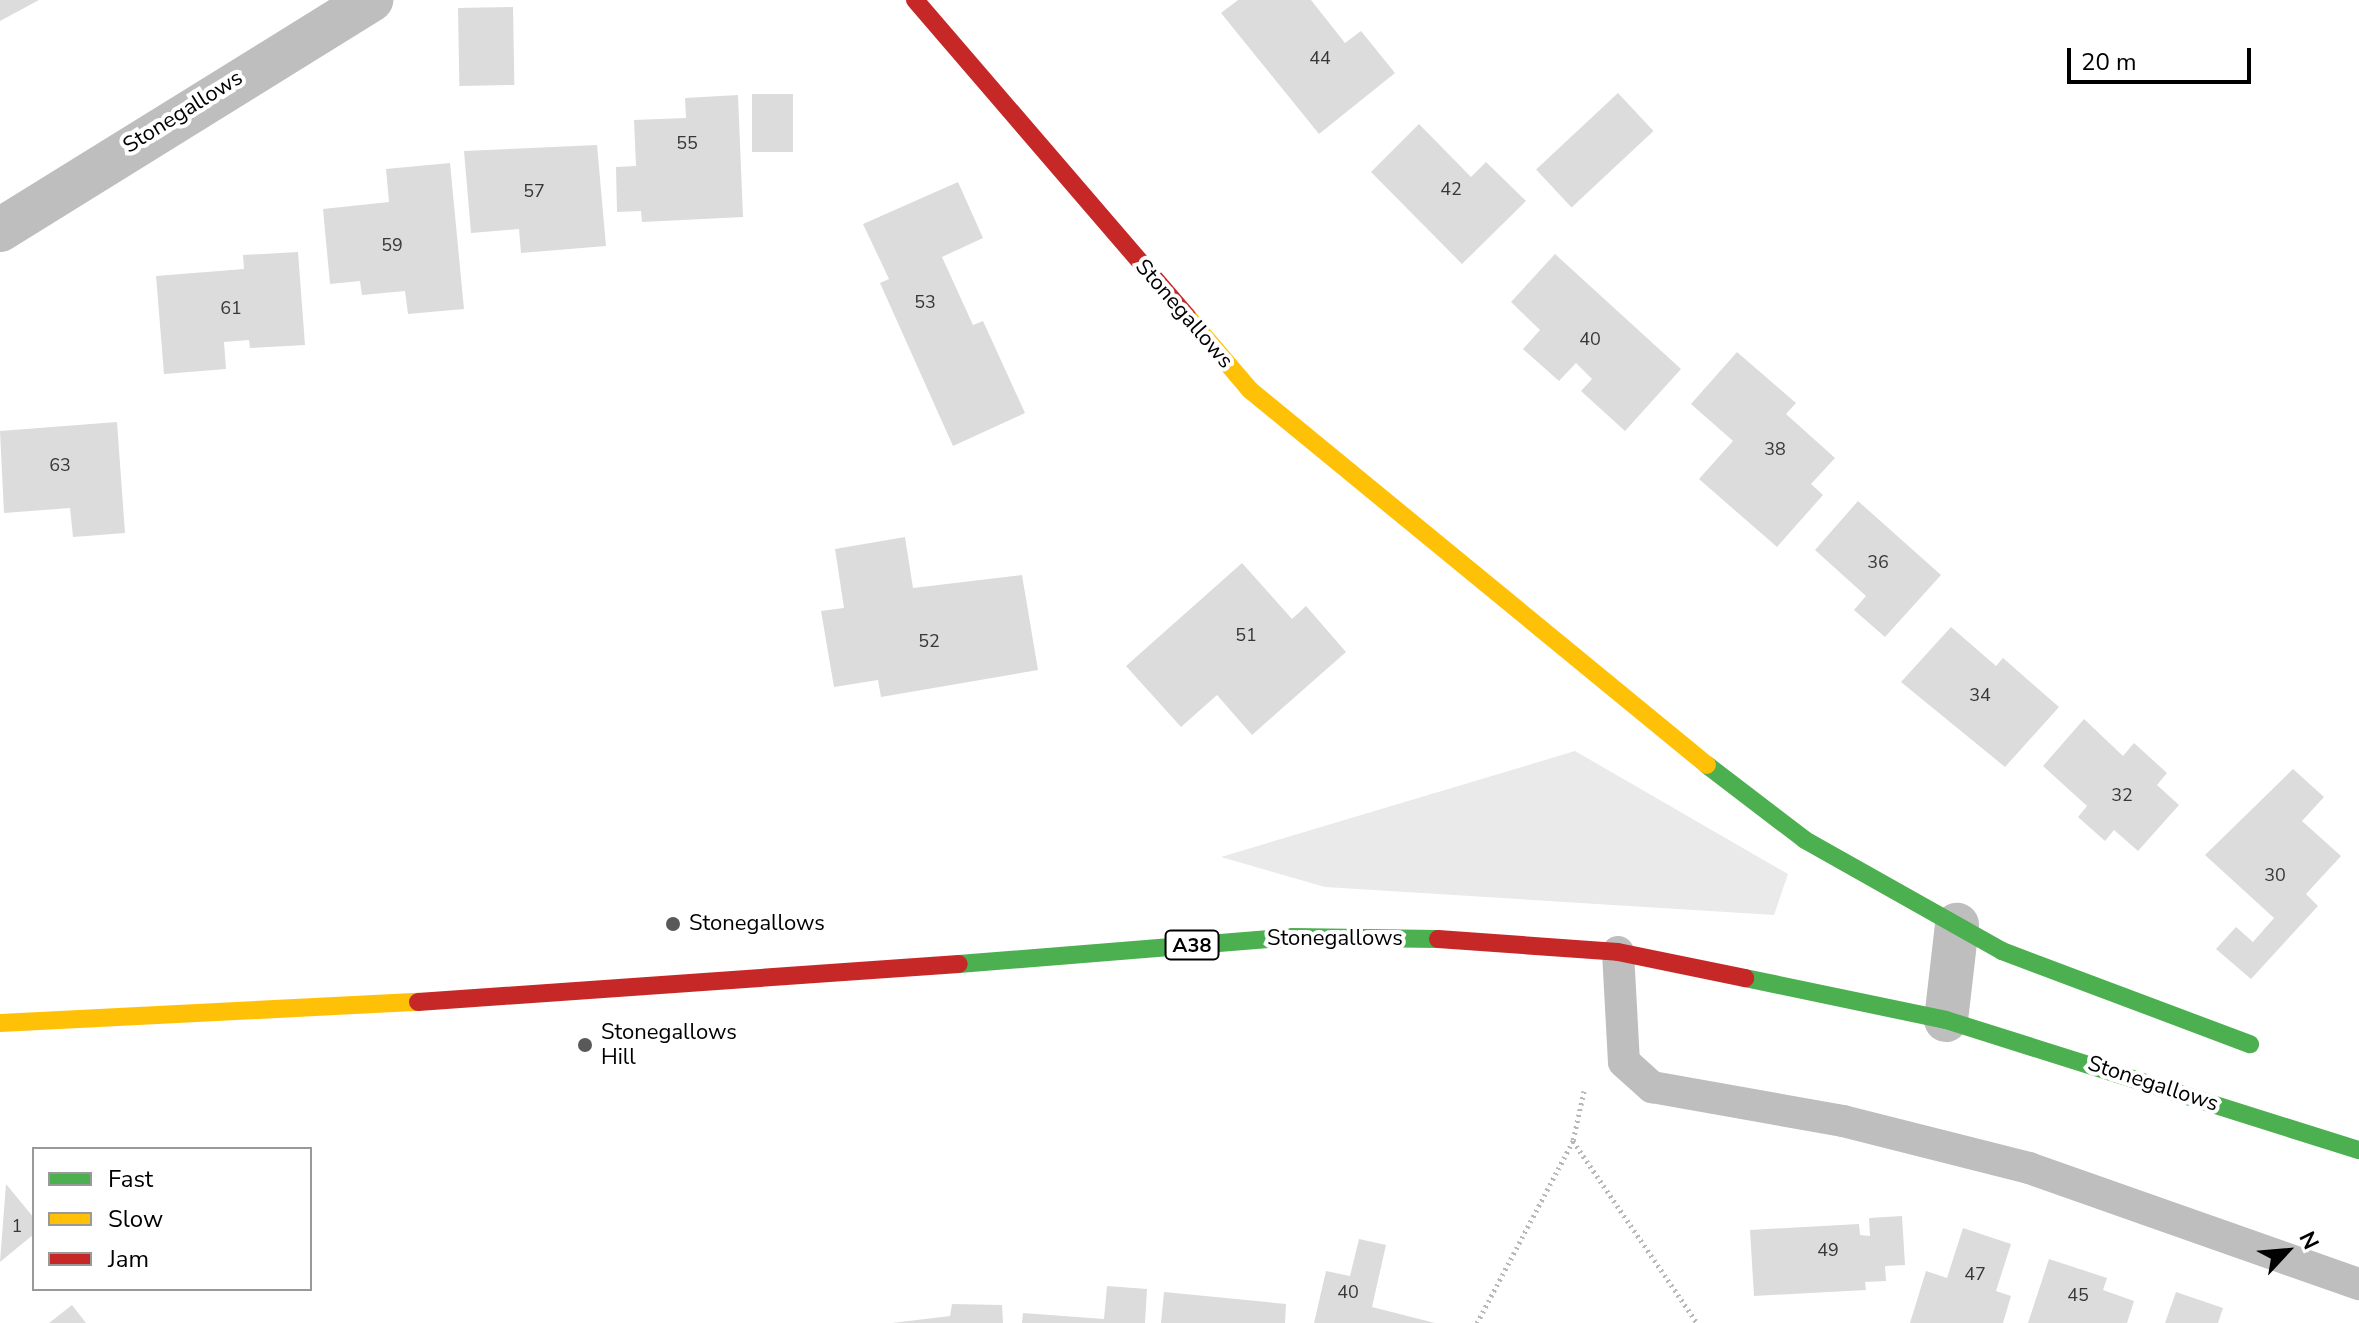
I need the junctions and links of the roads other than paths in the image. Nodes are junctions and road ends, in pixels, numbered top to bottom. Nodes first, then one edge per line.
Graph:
1 (371, 0) edge
2 (915, 0) edge
3 (0, 230) edge
4 (1957, 925) junction
5 (1618, 952) junction
6 (1946, 1020) junction
7 (0, 1023) edge
8 (2250, 1044) dead end
9 (2359, 1150) edge
10 (2359, 1284) edge

1 - 3 street, Stonegallows
2 - 4 main road, Stonegallows
4 - 6 street
4 - 8 main road, Stonegallows
5 - 6 main road, Stonegallows / A38
5 - 7 main road, Stonegallows / A38
5 - 10 lane
6 - 9 main road, Stonegallows / A38

